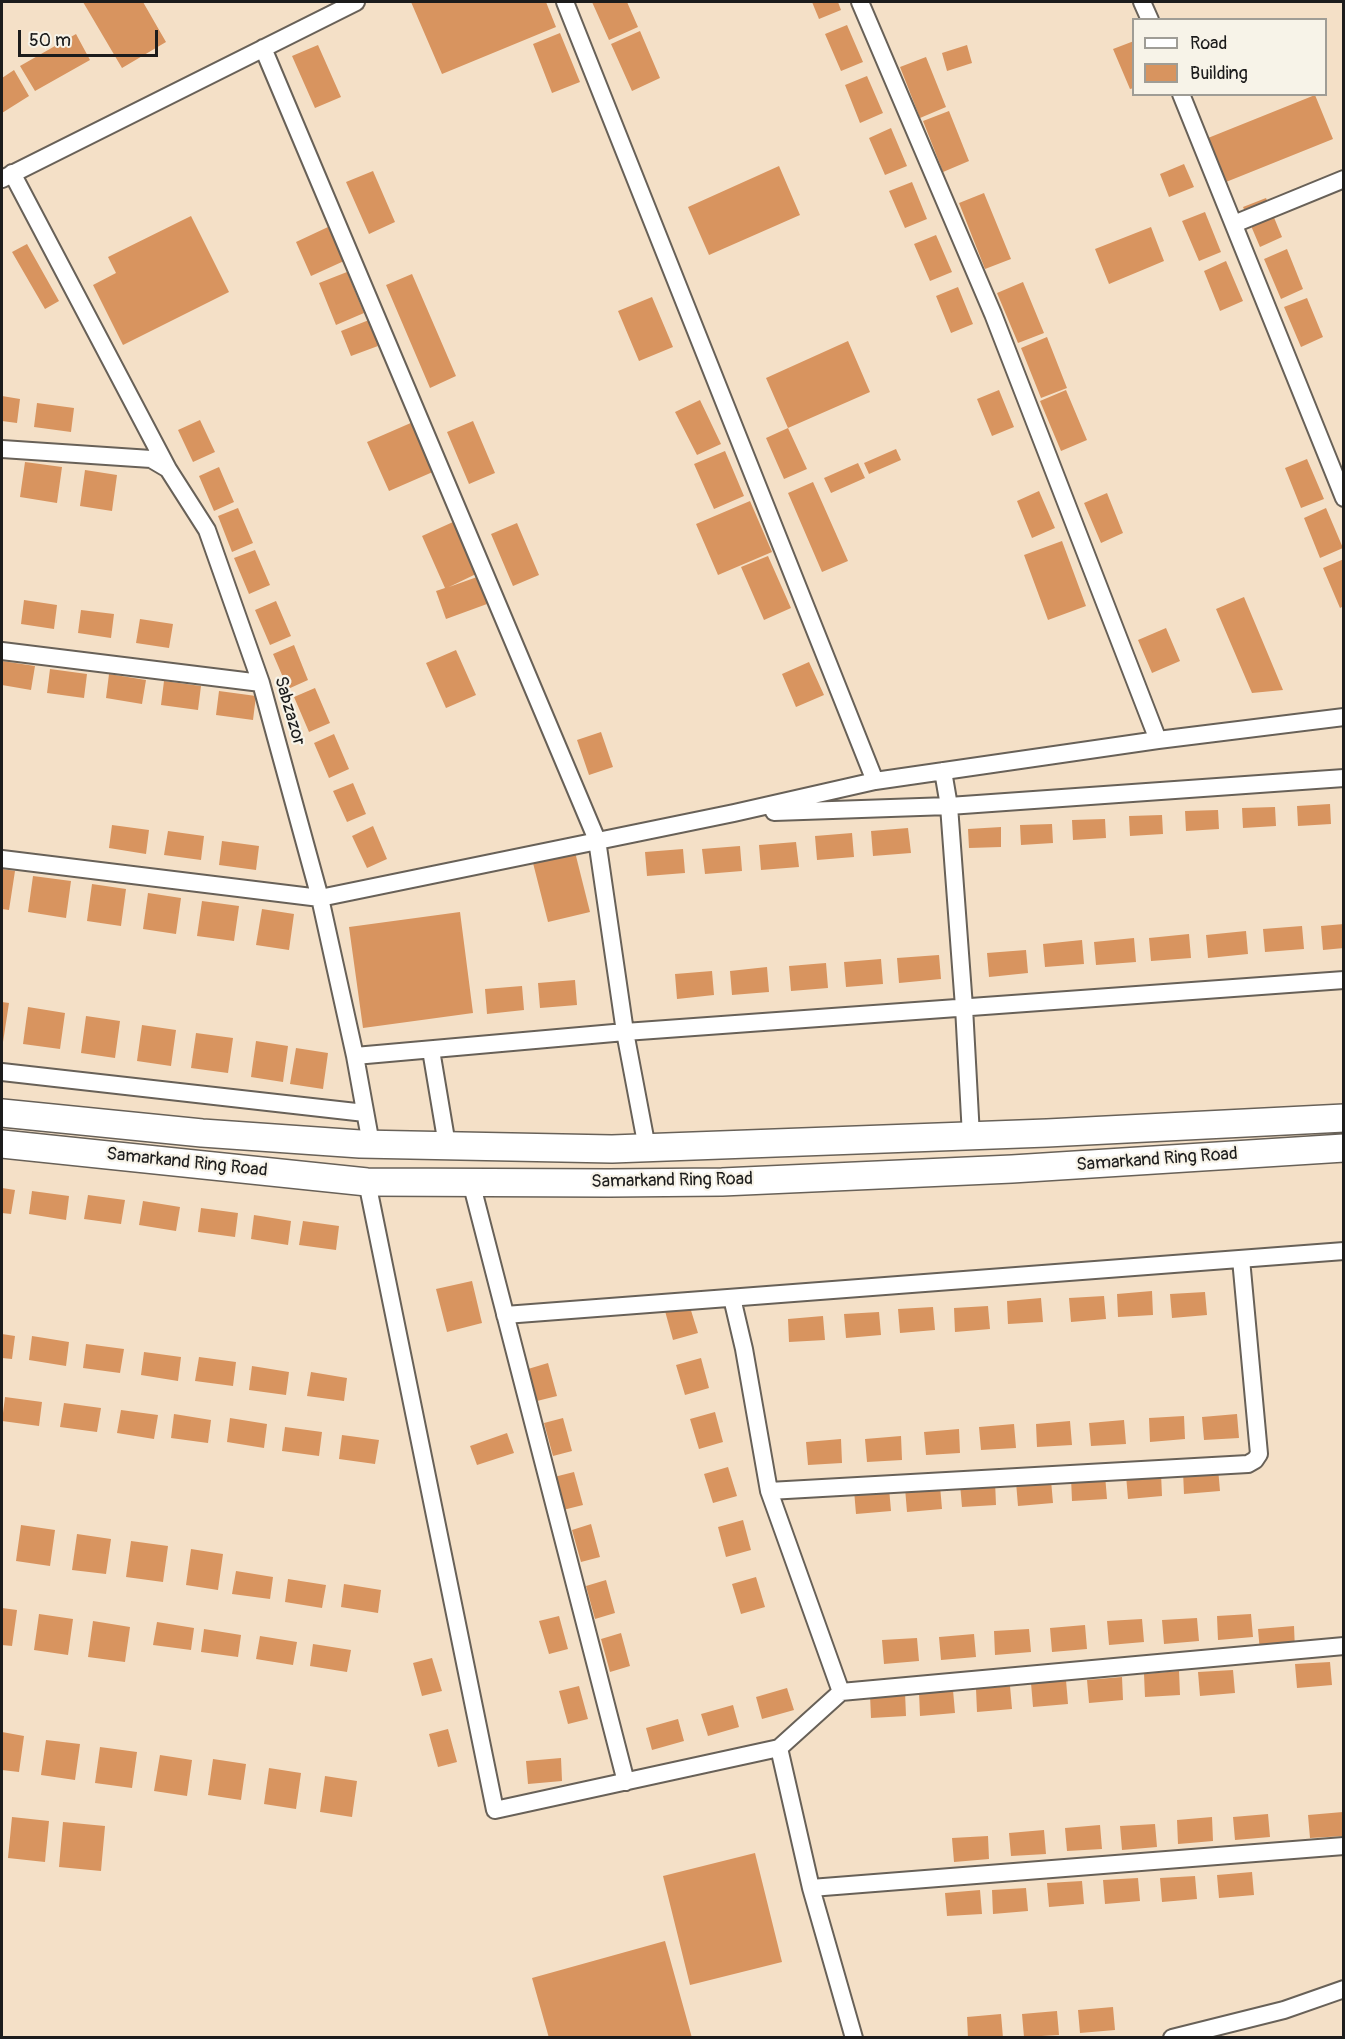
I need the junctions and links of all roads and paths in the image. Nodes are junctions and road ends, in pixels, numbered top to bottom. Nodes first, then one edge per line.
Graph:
1 (356, 2) edge
2 (565, 2) edge
3 (860, 2) edge
4 (1142, 2) edge
5 (1149, 18) edge
6 (263, 48) junction
7 (1182, 96) edge
8 (7, 176) edge
9 (1344, 179) edge
10 (1234, 224) junction
11 (2, 448) edge
12 (168, 469) junction
13 (1344, 498) edge
14 (2, 651) edge
15 (261, 683) junction
16 (1344, 717) edge
17 (1158, 740) junction
18 (944, 771) junction
19 (1344, 778) edge
20 (875, 781) junction
21 (949, 806) junction
22 (734, 813) junction
23 (597, 840) junction
24 (2, 859) edge
25 (320, 898) junction
26 (1344, 980) edge
27 (964, 1007) junction
28 (626, 1032) junction
29 (431, 1050) junction
30 (355, 1056) junction
31 (2, 1072) edge
32 (2, 1113) edge
33 (365, 1113) junction
34 (1344, 1118) edge
35 (971, 1136) junction
36 (2, 1144) edge
37 (371, 1144) junction
38 (447, 1145) junction
39 (647, 1148) junction
40 (612, 1149) junction
41 (1344, 1149) edge
42 (367, 1182) junction
43 (471, 1182) junction
44 (609, 1183) junction
45 (1344, 1251) edge
46 (1241, 1258) junction
47 (732, 1298) junction
48 (506, 1315) junction
49 (770, 1491) junction
50 (1344, 1646) edge
51 (841, 1692) junction
52 (779, 1748) junction
53 (626, 1782) junction
54 (1344, 1846) edge
55 (811, 1888) junction
56 (1344, 1989) edge
57 (854, 2037) edge
58 (1172, 2037) edge

1 - 6 street
2 - 20 street
3 - 17 street
4 - 5 street
6 - 8 street
6 - 23 street
7 - 10 street
8 - 12 street, Sabzazor
9 - 10 street
10 - 13 street
11 - 12 street
12 - 15 street, Sabzazor
14 - 15 street
15 - 25 street, Sabzazor
16 - 17 street
17 - 18 street
18 - 20 street
18 - 21 street
19 - 21 street
20 - 22 street
21 - 22 street
21 - 27 street
22 - 23 street
23 - 25 street
23 - 28 street
24 - 25 street
25 - 30 street, Sabzazor
26 - 27 street
27 - 28 street
27 - 35 street
28 - 29 street
28 - 39 street
29 - 30 street
29 - 38 street
30 - 33 street, Sabzazor
31 - 33 street
32 - 37 highway, Samarkand Ring Road
33 - 37 street, Sabzazor
34 - 35 highway, Samarkand Ring Road
35 - 39 highway, Samarkand Ring Road
36 - 42 highway, Samarkand Ring Road
37 - 38 highway, Samarkand Ring Road
38 - 40 highway, Samarkand Ring Road
39 - 40 highway, Samarkand Ring Road
40 - 44 highway
41 - 44 highway, Samarkand Ring Road
42 - 43 highway, Samarkand Ring Road
42 - 53 street
43 - 44 highway, Samarkand Ring Road
43 - 48 street
45 - 46 street
46 - 47 street
46 - 49 street
47 - 48 street
47 - 49 street
48 - 53 street
49 - 51 street
50 - 51 street
51 - 52 street
52 - 53 street
52 - 55 street
54 - 55 street
55 - 57 street
56 - 58 street

